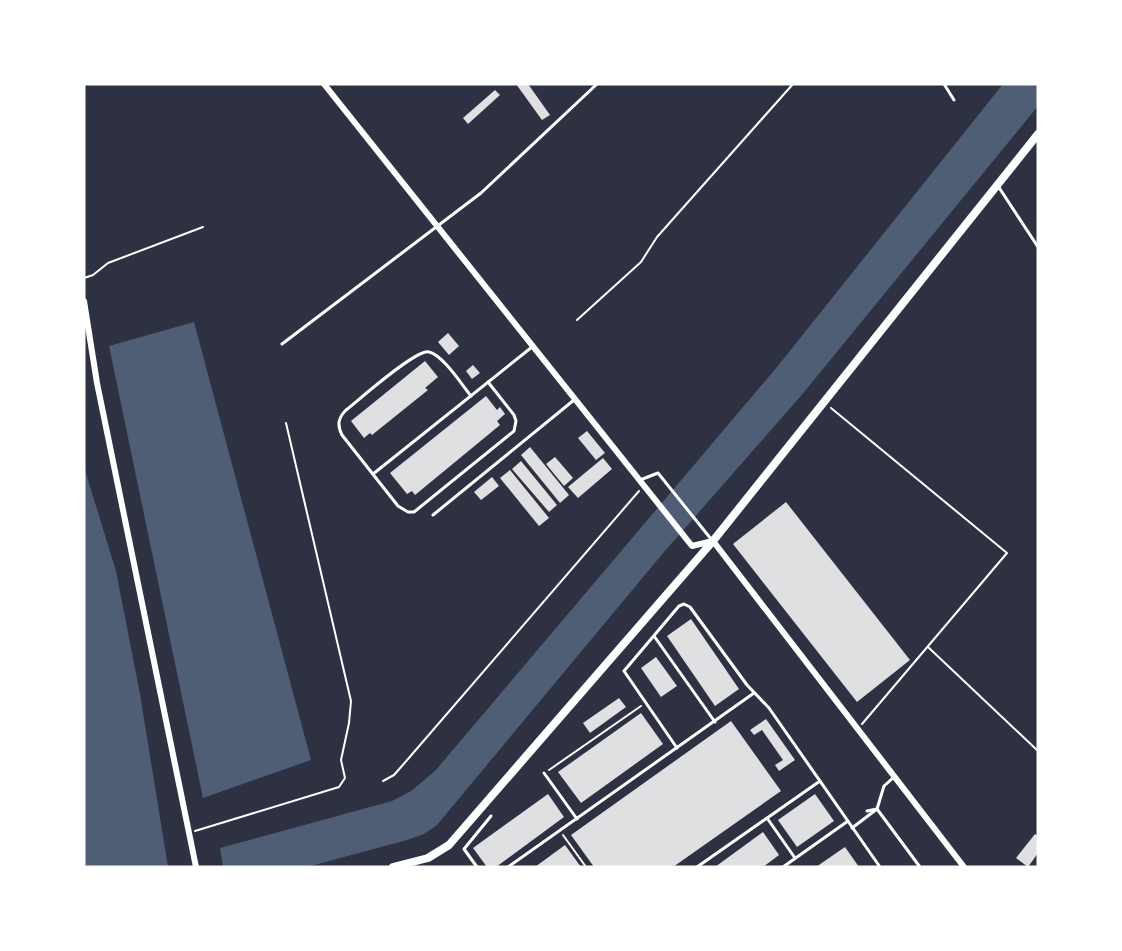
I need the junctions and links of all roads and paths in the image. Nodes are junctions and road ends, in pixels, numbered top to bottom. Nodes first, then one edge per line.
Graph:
1 (324, 84) edge
2 (597, 84) edge
3 (793, 84) edge
4 (944, 84) edge
5 (954, 99) dead end
6 (1038, 134) edge
7 (998, 184) junction
8 (203, 227) dead end
9 (437, 228) junction
10 (1038, 247) edge
11 (84, 279) edge
12 (84, 301) edge
13 (577, 320) dead end
14 (282, 344) dead end
15 (532, 347) junction
16 (488, 382) junction
17 (471, 396) junction
18 (574, 400) junction
19 (824, 402) junction
20 (286, 423) dead end
21 (373, 474) junction
22 (638, 480) junction
23 (643, 486) junction
24 (433, 514) dead end
25 (713, 541) junction
26 (654, 636) junction
27 (928, 647) junction
28 (754, 693) junction
29 (646, 703) junction
30 (715, 722) junction
31 (858, 729) junction
32 (677, 748) junction
33 (1038, 751) edge
34 (544, 773) joint
35 (894, 777) junction
36 (383, 781) dead end
37 (820, 781) junction
38 (877, 809) junction
39 (867, 811) dead end
40 (491, 816) dead end
41 (767, 818) junction
42 (577, 819) junction
43 (848, 821) junction
44 (852, 828) junction
45 (560, 831) junction
46 (189, 833) junction
47 (796, 858) junction
48 (196, 867) edge
49 (393, 867) edge
50 (477, 867) edge
51 (508, 867) edge
52 (586, 867) edge
53 (697, 867) edge
54 (783, 867) edge
55 (880, 867) edge
56 (920, 867) edge
57 (964, 867) edge

1 - 9 street
2 - 9 lane
3 - 13 path
4 - 5 lane
6 - 7 street
7 - 10 lane
7 - 19 street
8 - 11 path
9 - 14 lane
9 - 15 street
12 - 46 street
15 - 16 lane
15 - 18 street
16 - 17 lane
16 - 21 lane
17 - 21 lane
17 - 21 lane
18 - 22 street
18 - 24 lane
19 - 25 street
19 - 27 path
20 - 46 path
22 - 23 street
22 - 25 lane
23 - 25 street
23 - 36 path
25 - 31 street
25 - 49 street
26 - 28 lane
26 - 29 lane
26 - 30 lane
27 - 31 path
27 - 33 path
28 - 30 lane
28 - 37 lane
29 - 32 lane
29 - 34 path
30 - 32 lane
31 - 35 street
32 - 42 lane
34 - 42 lane
35 - 38 lane
35 - 57 street
37 - 41 lane
37 - 43 lane
38 - 39 lane
38 - 44 lane
38 - 56 lane
40 - 50 lane
41 - 47 lane
41 - 53 lane
42 - 45 lane
43 - 44 lane
43 - 47 lane
44 - 55 lane
45 - 51 lane
45 - 52 path
46 - 48 street
47 - 54 lane

